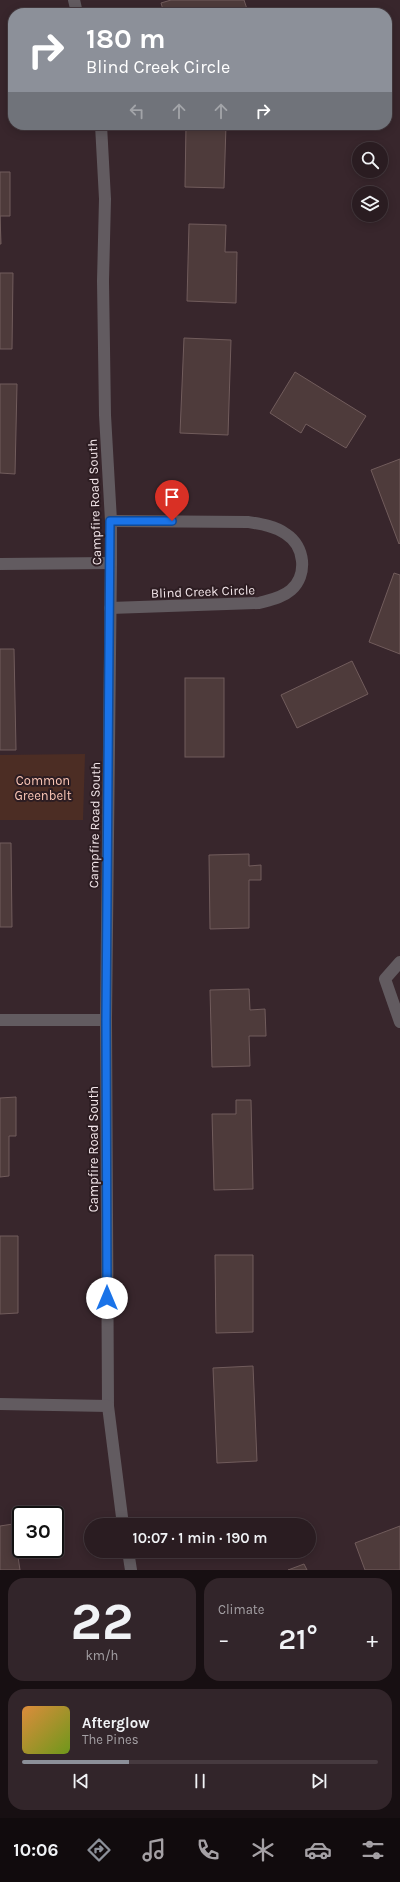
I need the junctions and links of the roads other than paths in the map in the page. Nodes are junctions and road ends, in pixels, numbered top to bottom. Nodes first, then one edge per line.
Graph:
1 (101, 130) edge
2 (110, 521) junction
3 (111, 563) junction
4 (0, 564) edge
5 (110, 608) junction
6 (400, 962) edge
7 (0, 1020) edge
8 (106, 1020) junction
9 (400, 1022) edge
10 (0, 1404) edge
11 (108, 1406) junction
12 (122, 1518) edge
13 (129, 1558) edge
14 (131, 1570) edge

1 - 2 street, Campfire Road South
2 - 3 street, Campfire Road South
2 - 5 street, Blind Creek Circle
3 - 4 street
3 - 5 street, Campfire Road South
5 - 8 street, Campfire Road South
6 - 9 street
7 - 8 street
8 - 11 street, Campfire Road South
10 - 11 street
11 - 12 street, Campfire Road South
13 - 14 street

